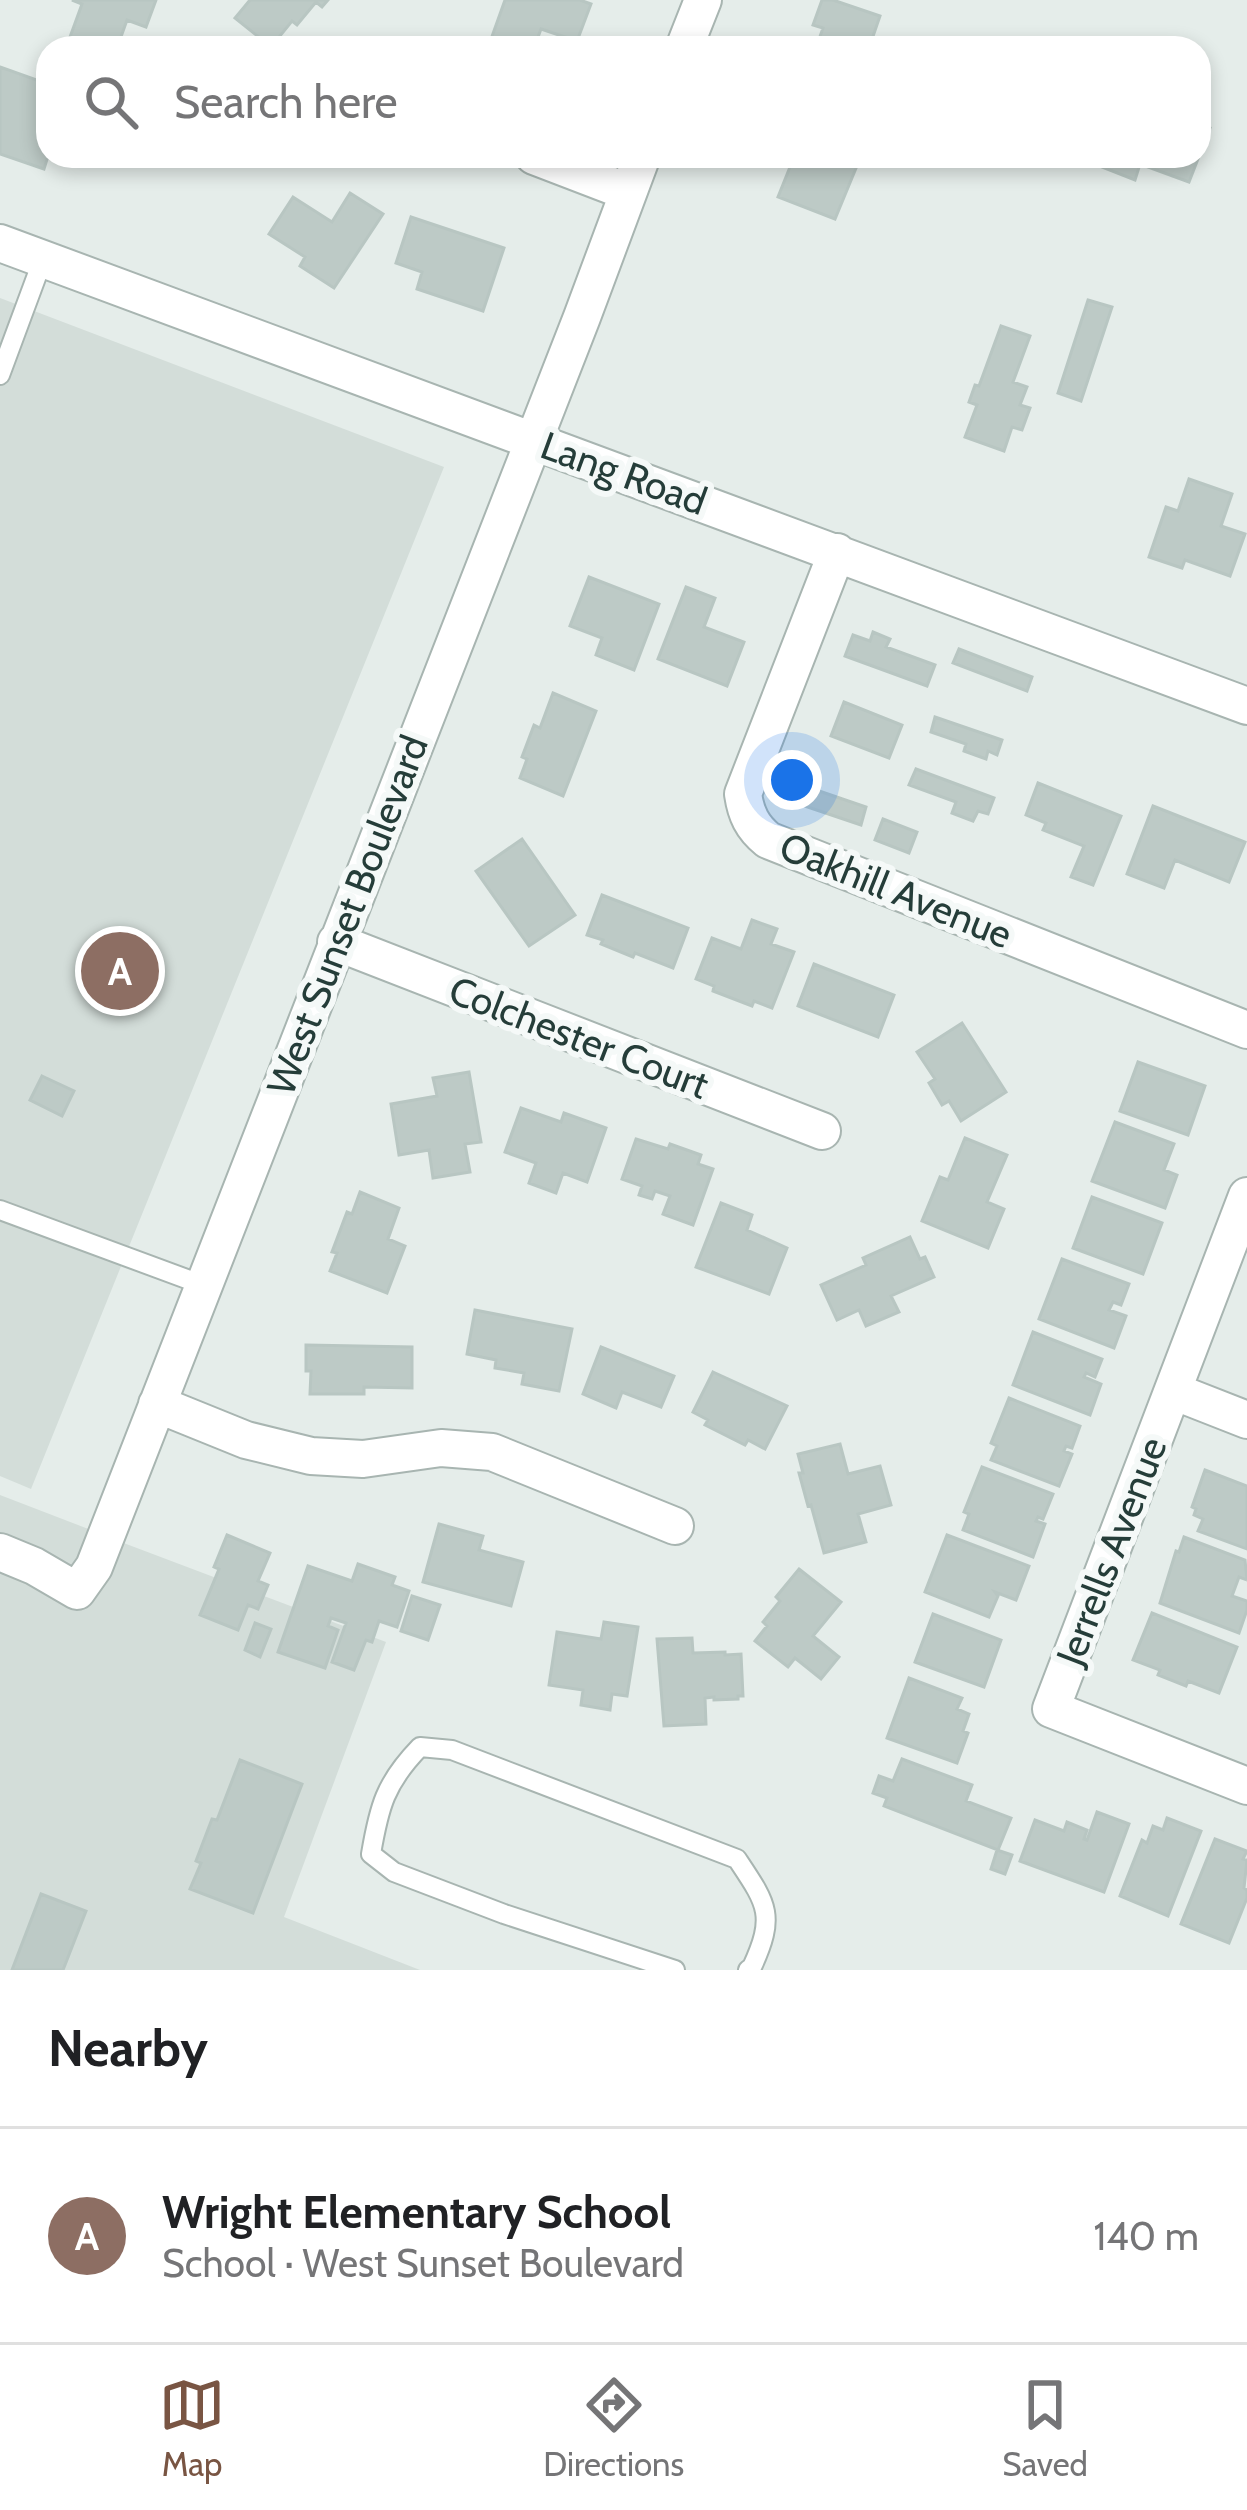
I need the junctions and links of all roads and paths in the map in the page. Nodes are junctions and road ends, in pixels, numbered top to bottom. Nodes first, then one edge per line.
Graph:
1 (703, 0) edge
2 (689, 36) edge
3 (565, 168) edge
4 (637, 168) edge
5 (628, 192) junction
6 (0, 243) edge
7 (43, 259) junction
8 (0, 375) edge
9 (533, 439) junction
10 (837, 552) junction
11 (1247, 706) edge
12 (337, 942) junction
13 (1247, 1030) edge
14 (822, 1131) dead end
15 (1247, 1196) edge
16 (0, 1210) edge
17 (203, 1285) junction
18 (1173, 1390) junction
19 (157, 1404) junction
20 (1247, 1420) edge
21 (676, 1526) dead end
22 (0, 1552) edge
23 (1247, 1786) edge
24 (675, 1970) edge
25 (748, 1970) edge

1 - 2 street
3 - 5 street
4 - 5 street, West Sunset Boulevard
5 - 9 street, West Sunset Boulevard
6 - 7 street, Lang Road
7 - 8 lane
7 - 9 street, Lang Road
9 - 10 street, Lang Road
9 - 12 street, West Sunset Boulevard
10 - 11 street, Lang Road
10 - 13 street, Oakhill Avenue
12 - 14 street, Colchester Court
12 - 17 street, West Sunset Boulevard
15 - 18 street, Jerrells Avenue
16 - 17 lane
17 - 19 street, West Sunset Boulevard
18 - 20 street
18 - 23 street, Jerrells Avenue
19 - 21 street
19 - 22 street, West Sunset Boulevard
24 - 25 lane

